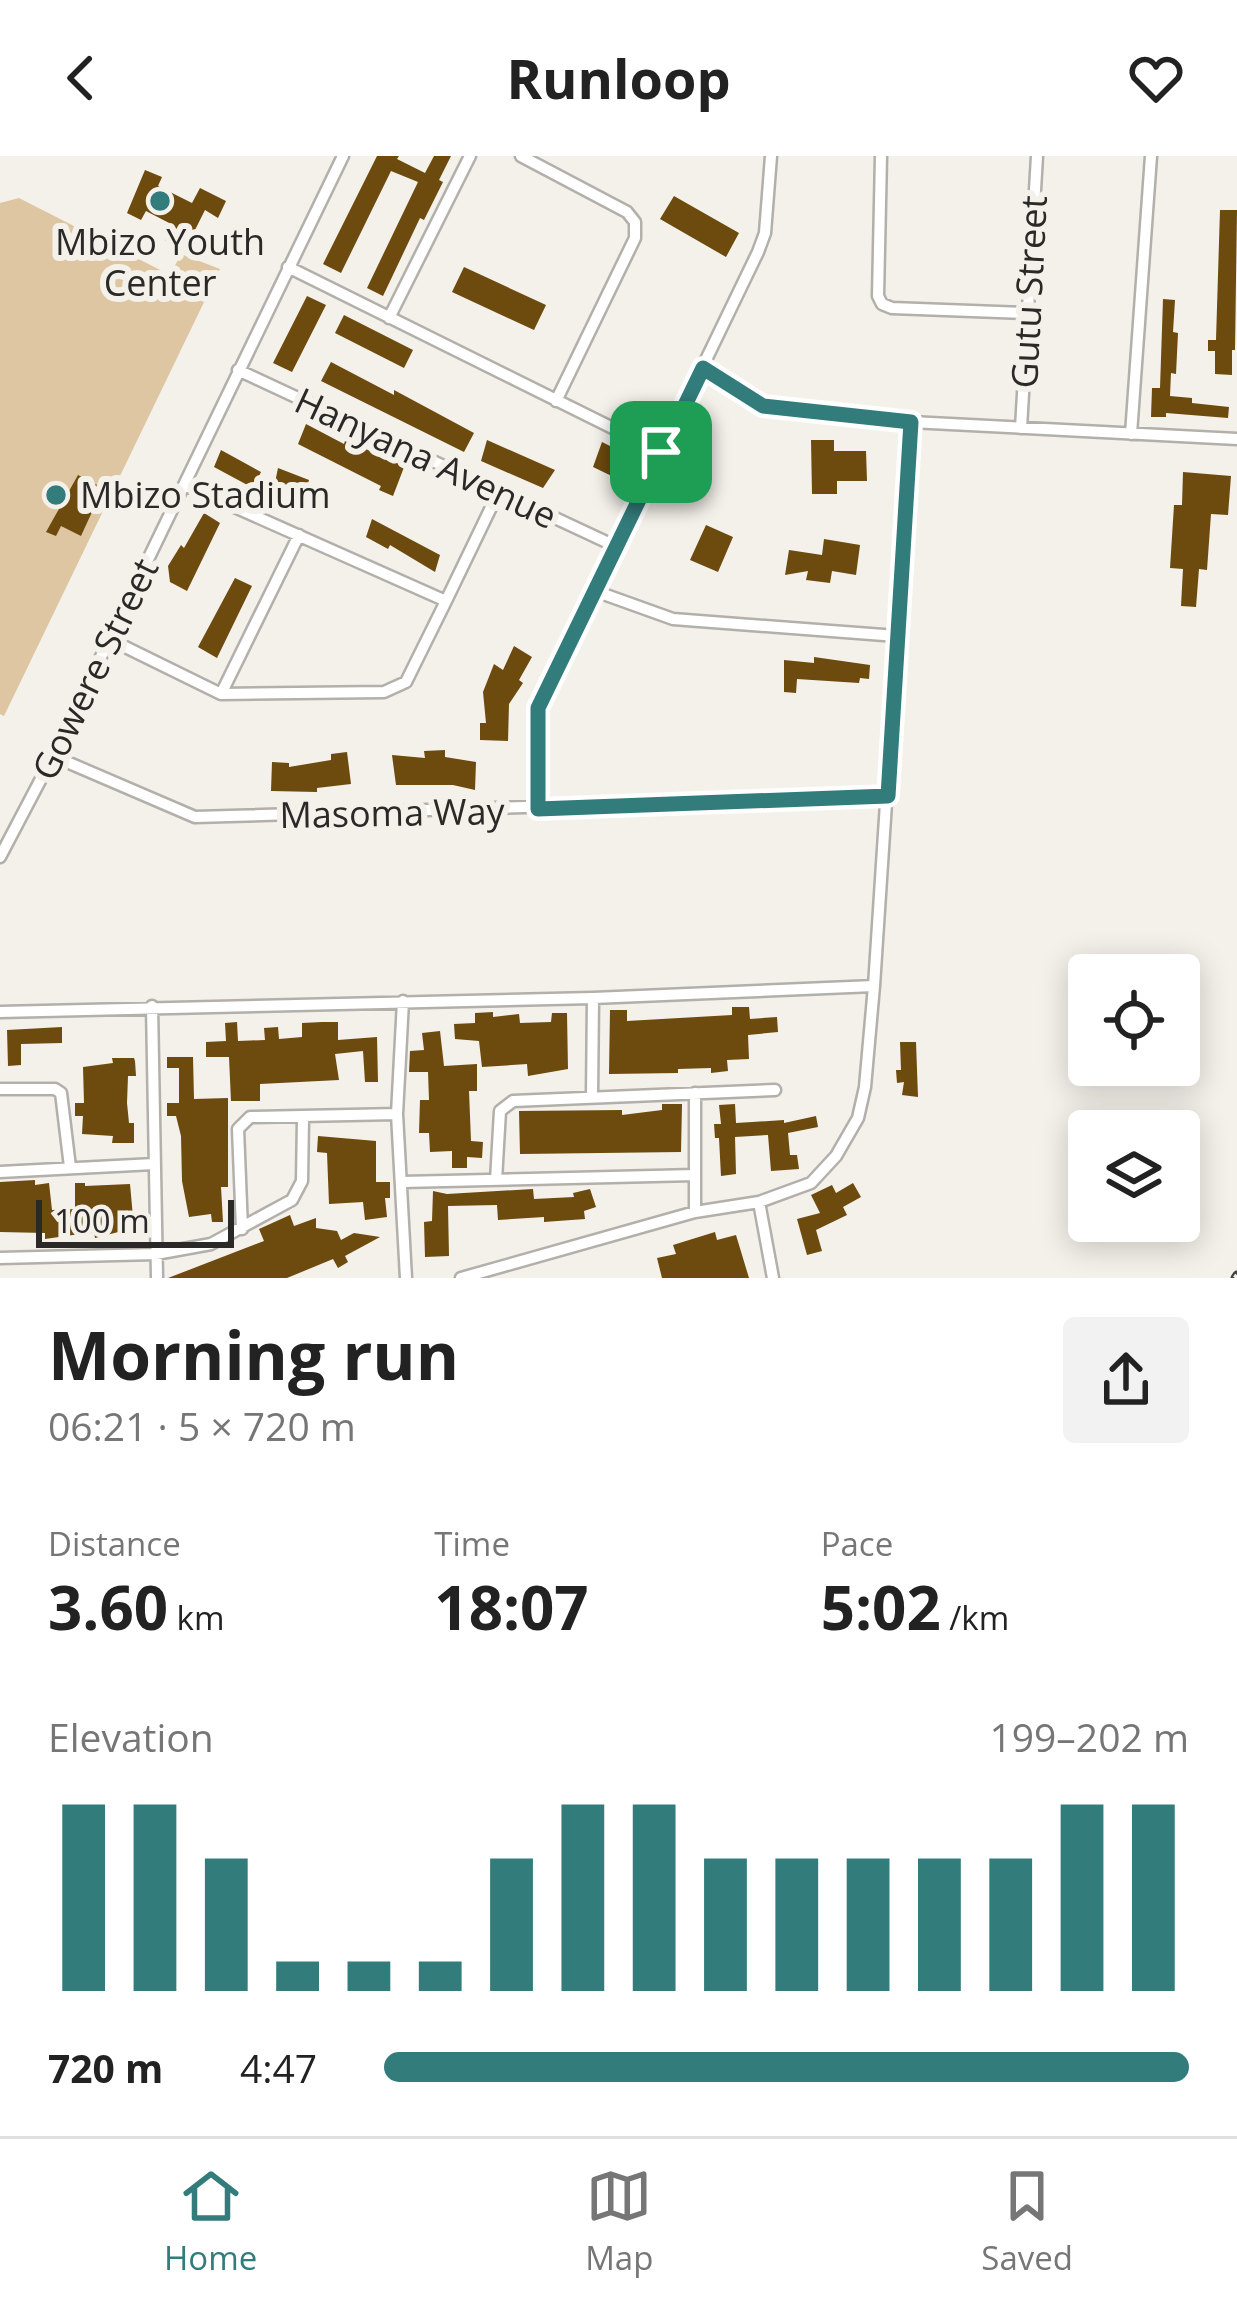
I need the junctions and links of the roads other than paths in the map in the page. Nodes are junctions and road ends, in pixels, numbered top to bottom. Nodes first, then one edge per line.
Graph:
1 (343, 156) edge
2 (470, 156) edge
3 (521, 156) edge
4 (771, 156) edge
5 (881, 156) edge
6 (1037, 156) edge
7 (1151, 156) edge
8 (288, 267) junction
9 (1028, 313) junction
10 (389, 317) junction
11 (703, 368) junction
12 (238, 370) junction
13 (556, 401) junction
14 (911, 422) junction
15 (1021, 428) junction
16 (1131, 434) junction
17 (1237, 439) edge
18 (661, 452) junction
19 (185, 485) junction
20 (498, 493) junction
21 (299, 536) junction
22 (615, 546) junction
23 (595, 591) junction
24 (446, 601) junction
25 (897, 636) junction
26 (109, 639) junction
27 (221, 694) junction
28 (53, 756) junction
29 (888, 796) junction
30 (538, 809) junction
31 (0, 857) edge
32 (874, 986) junction
33 (593, 998) junction
34 (403, 1001) junction
35 (152, 1006) junction
36 (0, 1012) edge
37 (0, 1089) edge
38 (776, 1090) dead end
39 (694, 1093) junction
40 (592, 1096) junction
41 (397, 1114) junction
42 (303, 1118) junction
43 (154, 1164) junction
44 (70, 1167) junction
45 (0, 1172) edge
46 (695, 1175) junction
47 (496, 1180) junction
48 (402, 1182) junction
49 (760, 1202) junction
50 (695, 1212) junction
51 (242, 1229) junction
52 (156, 1254) junction
53 (0, 1258) edge
54 (490, 1274) edge
55 (157, 1278) edge
56 (406, 1278) edge
57 (461, 1278) edge
58 (773, 1278) edge

1 - 8 street, Gowere Street
2 - 10 street
3 - 13 street
4 - 11 street
5 - 9 street
6 - 9 street, Gutu Street
7 - 16 street
8 - 10 street
8 - 12 street, Gowere Street
9 - 15 street, Gutu Street
10 - 13 street
11 - 14 street
11 - 18 street
12 - 19 street, Gowere Street
12 - 20 street, Hanyana Avenue
13 - 18 street
14 - 15 street
14 - 25 street
15 - 16 street
16 - 17 street
18 - 22 street
19 - 21 street
19 - 26 street, Gowere Street
20 - 22 street, Hanyana Avenue
20 - 24 street
21 - 24 street
21 - 27 street
22 - 23 street
23 - 25 street
23 - 30 street
24 - 27 street
25 - 29 street
26 - 27 street
26 - 28 street, Gowere Street
28 - 30 street, Masoma Way
28 - 31 street, Gowere Street
29 - 30 street, Masoma Way
29 - 32 street
32 - 33 street
32 - 49 street
33 - 34 street
33 - 40 street
34 - 35 street
34 - 41 street
35 - 36 street
35 - 43 street
37 - 44 street
38 - 39 street
39 - 40 street
39 - 46 street
40 - 47 street
41 - 42 street
41 - 48 street
42 - 51 street
42 - 51 street
43 - 44 street
43 - 52 street
44 - 45 street
46 - 47 street
46 - 50 street
47 - 48 street
48 - 56 street
49 - 50 street
49 - 58 street
50 - 54 street
51 - 52 street
52 - 53 street
52 - 55 street
54 - 57 street

